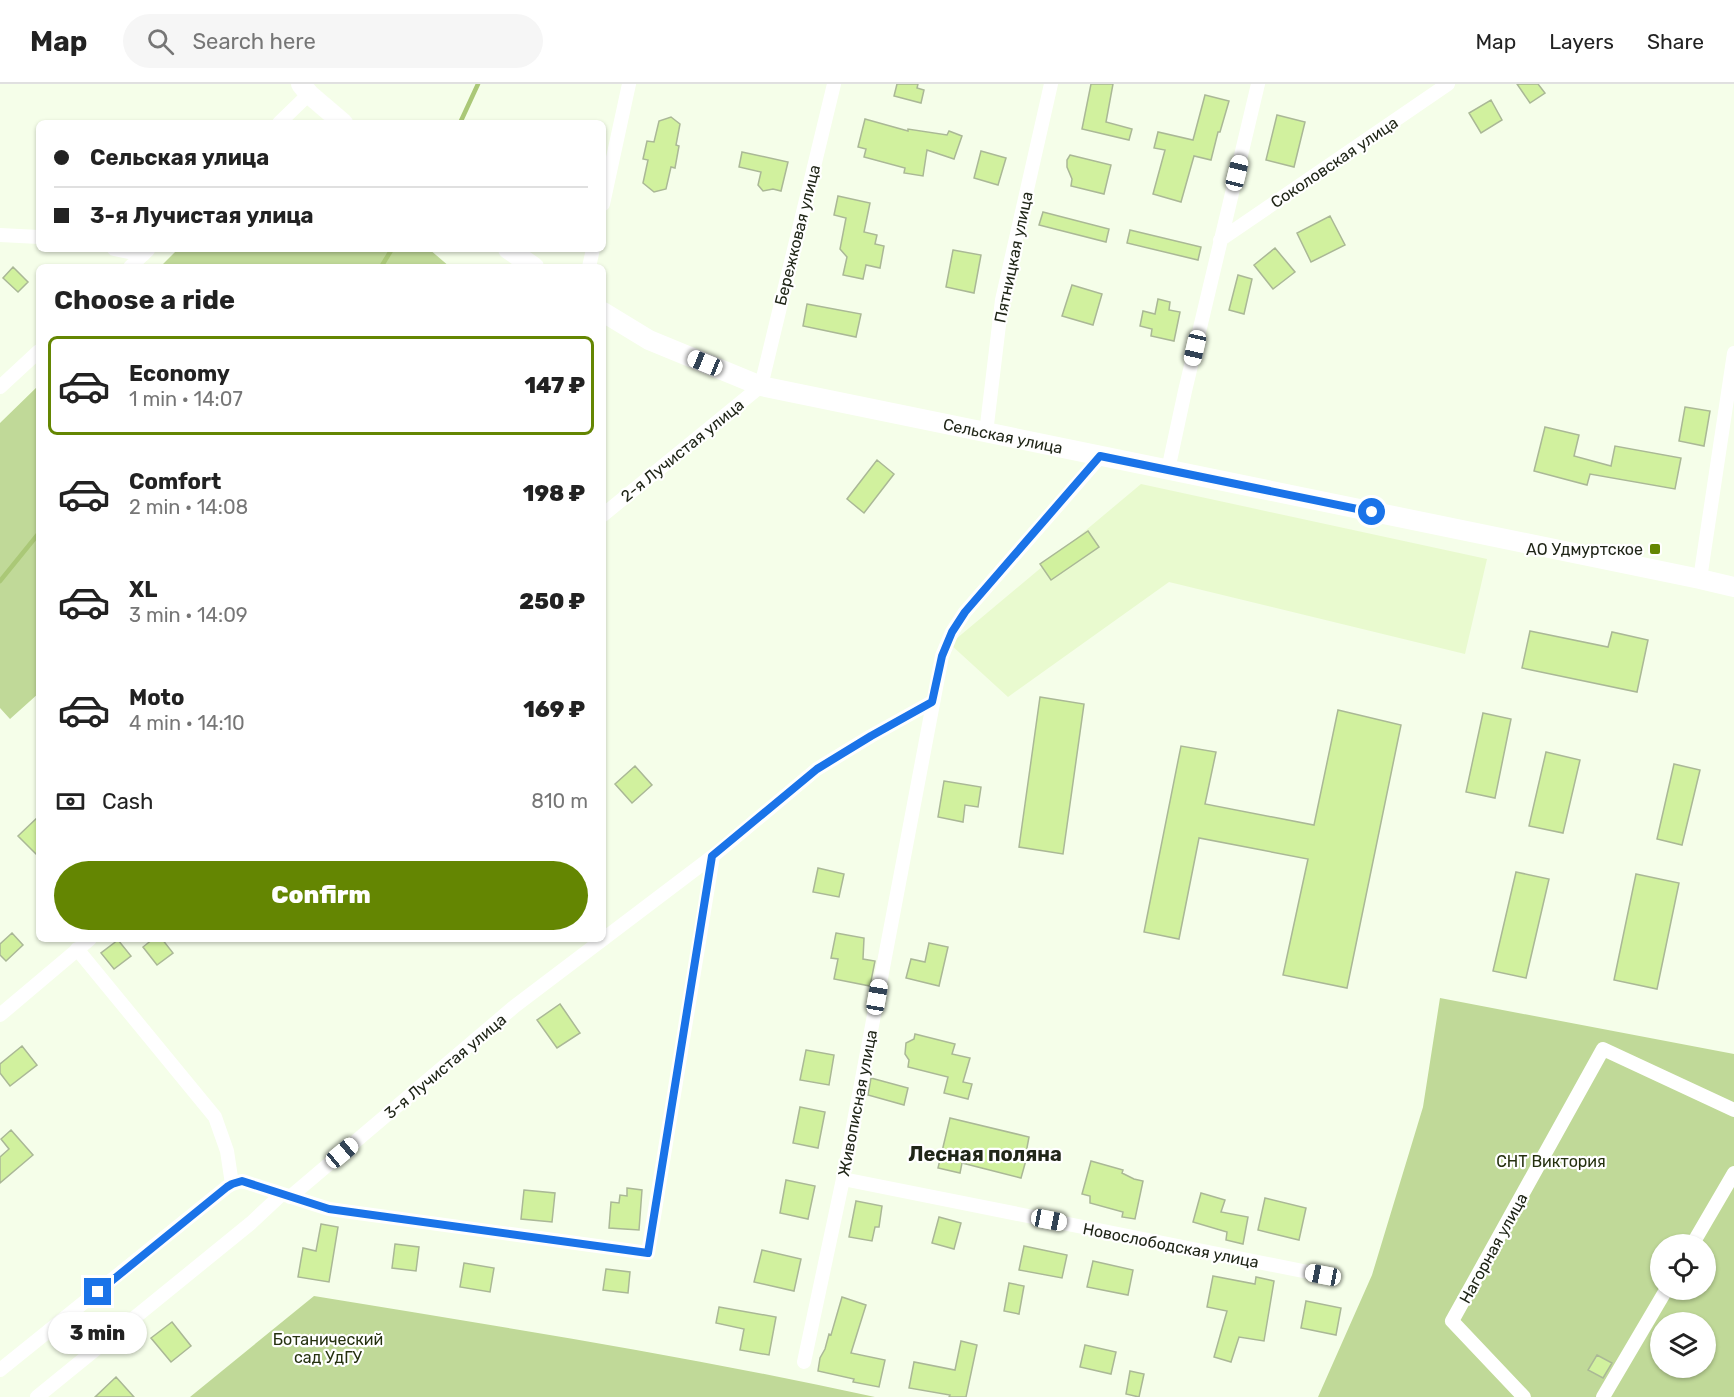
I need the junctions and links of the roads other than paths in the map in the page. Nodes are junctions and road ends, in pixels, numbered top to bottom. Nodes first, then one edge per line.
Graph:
1 (629, 84) edge
2 (834, 84) edge
3 (1051, 84) edge
4 (1258, 84) edge
5 (1448, 84) edge
6 (305, 89) edge
7 (281, 120) edge
8 (340, 120) edge
9 (606, 190) edge
10 (0, 235) edge
11 (36, 237) edge
12 (1220, 240) junction
13 (146, 252) edge
14 (512, 252) edge
15 (133, 264) edge
16 (530, 264) edge
17 (606, 314) edge
18 (1734, 353) edge
19 (36, 354) edge
20 (760, 386) junction
21 (0, 387) edge
22 (986, 433) junction
23 (1100, 456) junction
24 (1168, 470) junction
25 (606, 513) edge
26 (1700, 579) junction
27 (1734, 587) edge
28 (932, 702) junction
29 (712, 856) junction
30 (606, 937) edge
31 (86, 942) edge
32 (599, 942) edge
33 (77, 949) junction
34 (0, 1015) edge
35 (1734, 1110) edge
36 (1734, 1173) edge
37 (843, 1179) junction
38 (232, 1184) junction
39 (286, 1195) junction
40 (1698, 1234) edge
41 (1323, 1275) dead end
42 (1660, 1300) edge
43 (804, 1362) dead end
44 (0, 1370) edge
45 (37, 1397) edge
46 (1524, 1397) edge
47 (1603, 1397) edge

1 - 9 street
2 - 20 street, Бережковая улица
3 - 22 street, Пятницкая улица
4 - 12 street
5 - 12 street, Соколовская улица
6 - 7 street
6 - 8 street
10 - 11 street
12 - 24 street
13 - 15 street
14 - 16 street
17 - 20 street, Сельская улица
18 - 26 street
19 - 21 street
20 - 22 street, Сельская улица
20 - 25 street, 2-я Лучистая улица
22 - 23 street, Сельская улица
23 - 24 street, Сельская улица
23 - 28 street, Живописная улица
24 - 26 street, Сельская улица
26 - 27 street, Сельская улица
28 - 29 street, 3-я Лучистая улица
28 - 37 street, Живописная улица
29 - 30 street, 3-я Лучистая улица
29 - 39 street
31 - 33 street
32 - 39 street, 3-я Лучистая улица
33 - 34 street
33 - 38 street
35 - 46 street, Нагорная улица
36 - 40 street
37 - 41 street, Новослободская улица
37 - 43 street, Живописная улица
38 - 39 street
38 - 44 street
39 - 45 street, 3-я Лучистая улица
42 - 47 street

